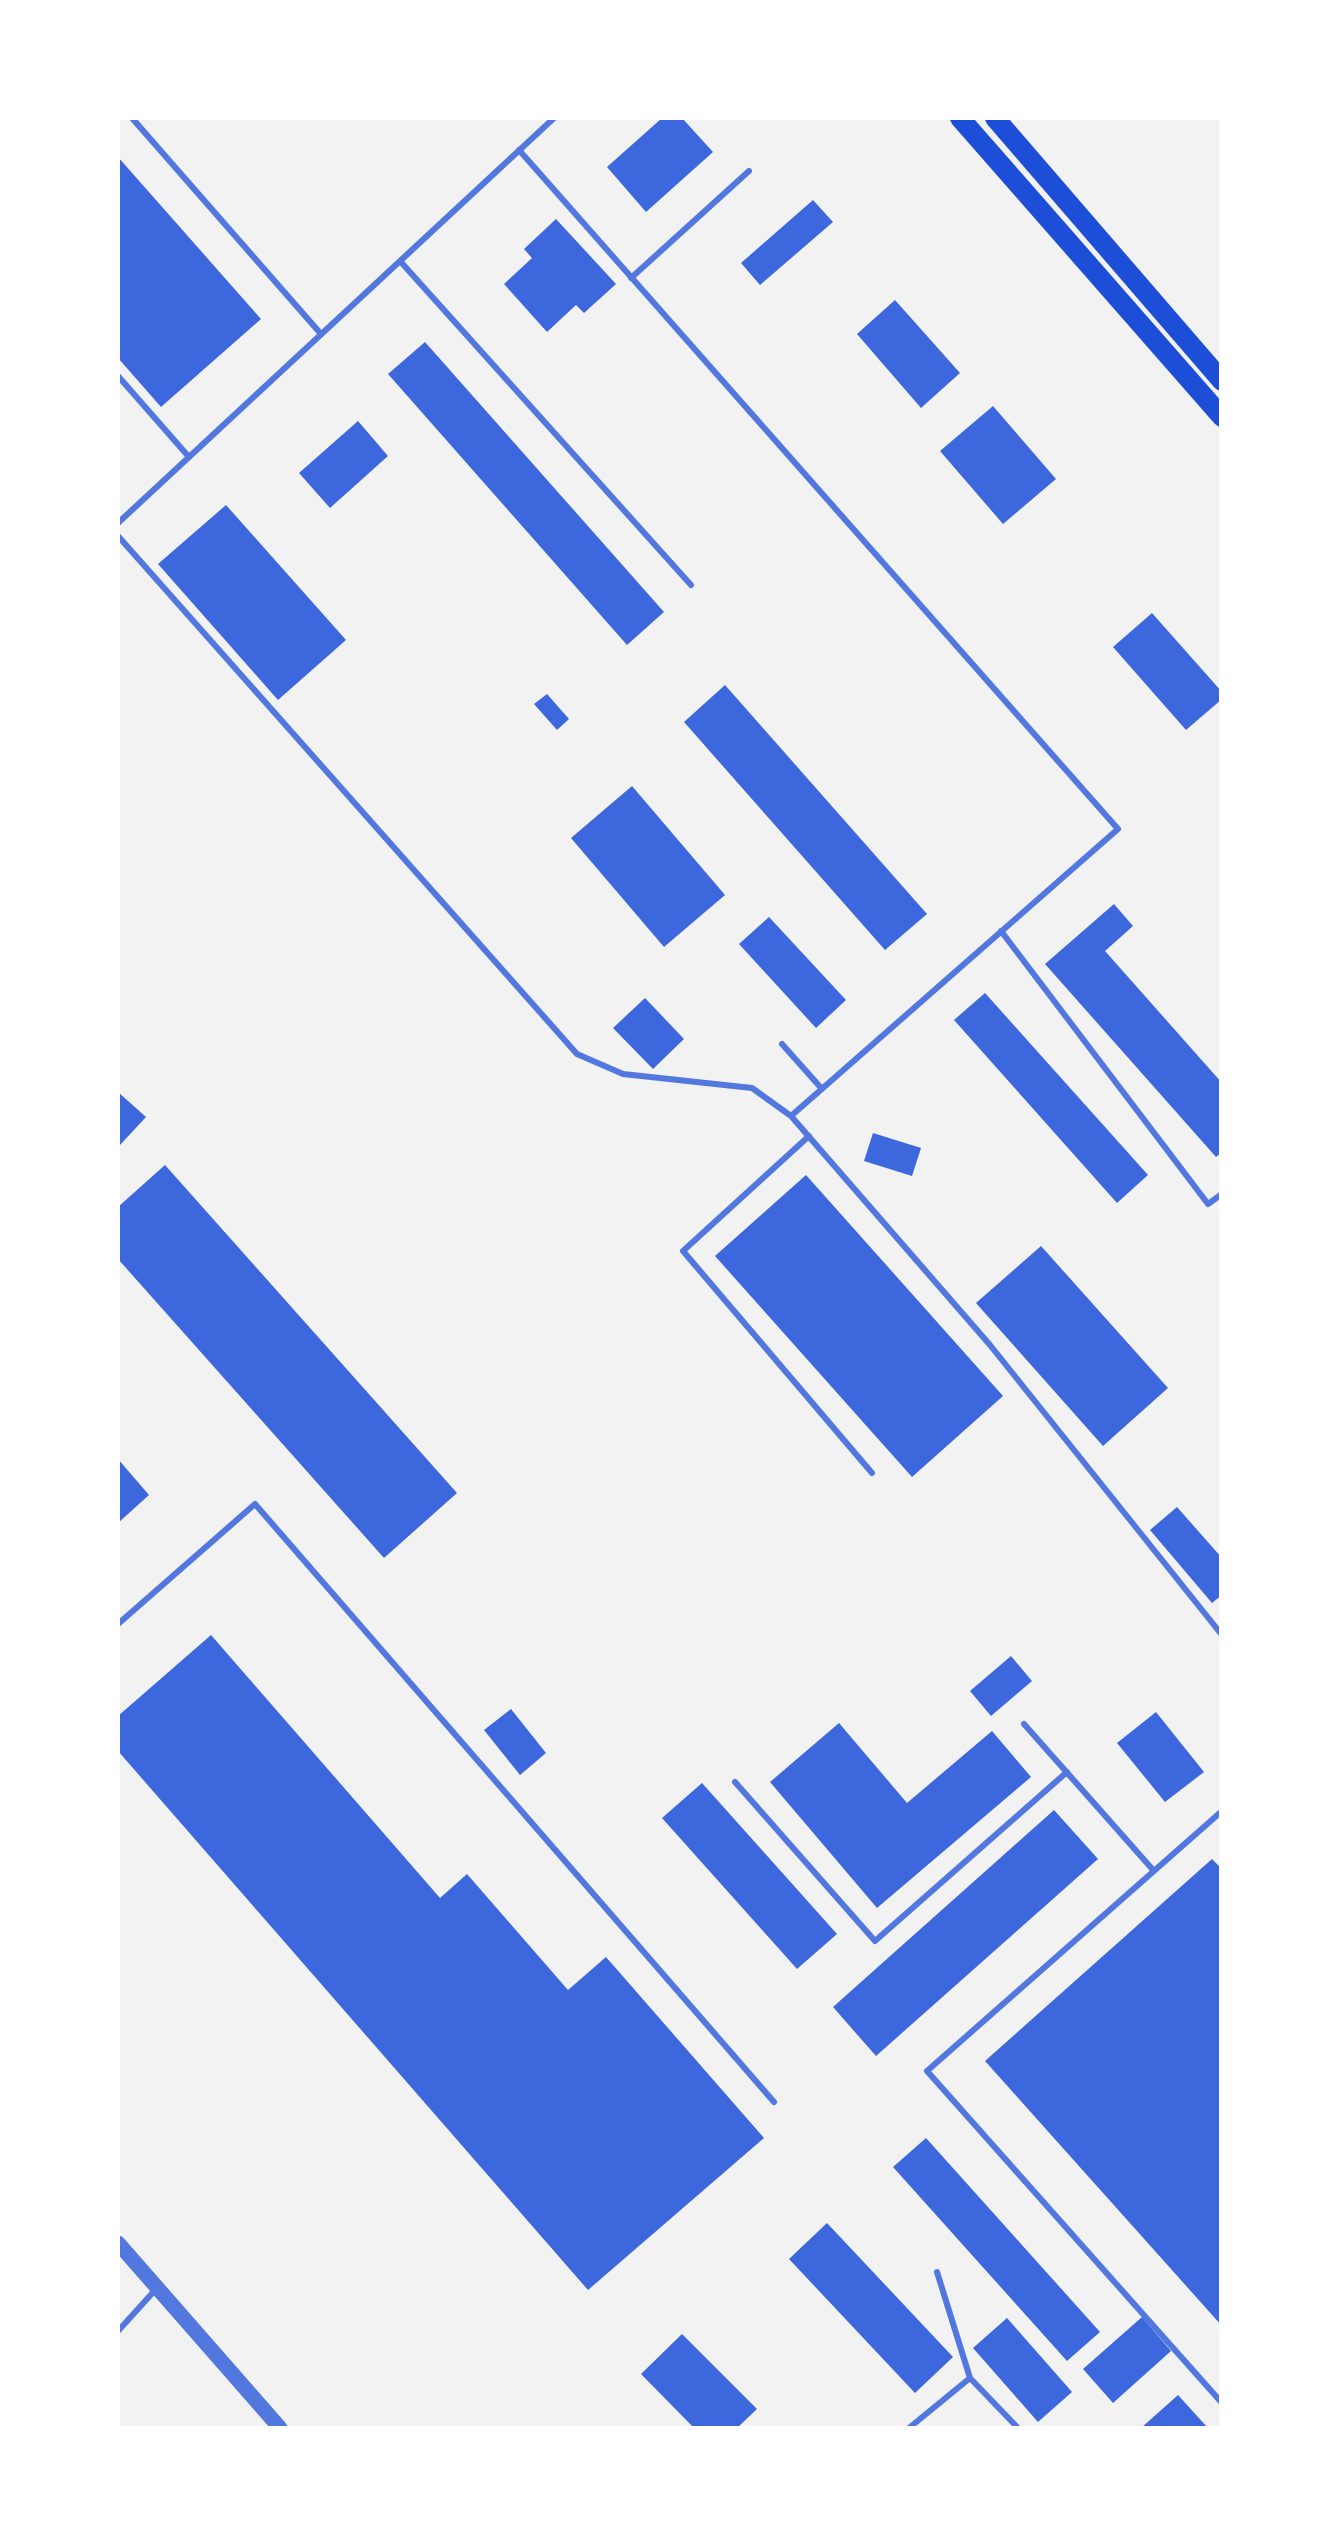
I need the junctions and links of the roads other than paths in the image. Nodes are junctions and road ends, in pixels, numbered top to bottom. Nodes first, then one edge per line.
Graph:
1 (132, 118) edge
2 (554, 118) edge
3 (960, 118) edge
4 (996, 118) edge
5 (519, 150) junction
6 (749, 171) dead end
7 (400, 261) junction
8 (631, 278) junction
9 (321, 334) junction
10 (118, 376) edge
11 (1222, 381) edge
12 (1222, 418) edge
13 (189, 456) junction
14 (118, 523) edge
15 (118, 536) edge
16 (691, 585) dead end
17 (1002, 931) junction
18 (782, 1044) dead end
19 (822, 1089) junction
20 (791, 1116) junction
21 (809, 1136) junction
22 (1222, 1194) edge
23 (872, 1473) dead end
24 (118, 1624) edge
25 (1222, 1635) edge
26 (1024, 1724) dead end
27 (1066, 1772) junction
28 (735, 1782) dead end
29 (1222, 1811) edge
30 (1154, 1870) junction
31 (774, 2102) dead end
32 (118, 2243) edge
33 (936, 2272) dead end
34 (157, 2288) junction
35 (118, 2331) edge
36 (970, 2378) junction
37 (1222, 2404) edge
38 (280, 2428) edge
39 (909, 2428) edge
40 (1018, 2428) edge

1 - 9 lane
2 - 5 lane
3 - 12 main road
4 - 11 main road
5 - 7 lane
5 - 8 lane
6 - 8 lane
7 - 9 lane
7 - 16 lane
8 - 17 lane
9 - 13 lane
10 - 13 lane
13 - 14 lane
15 - 20 lane
17 - 19 lane
17 - 22 lane
18 - 19 lane
19 - 20 lane
20 - 21 lane
21 - 23 lane
21 - 25 lane
24 - 31 lane
26 - 27 lane
27 - 28 lane
27 - 30 lane
29 - 30 lane
30 - 37 lane
32 - 34 street
33 - 36 lane
34 - 35 lane
34 - 38 street
36 - 39 lane
36 - 40 lane

